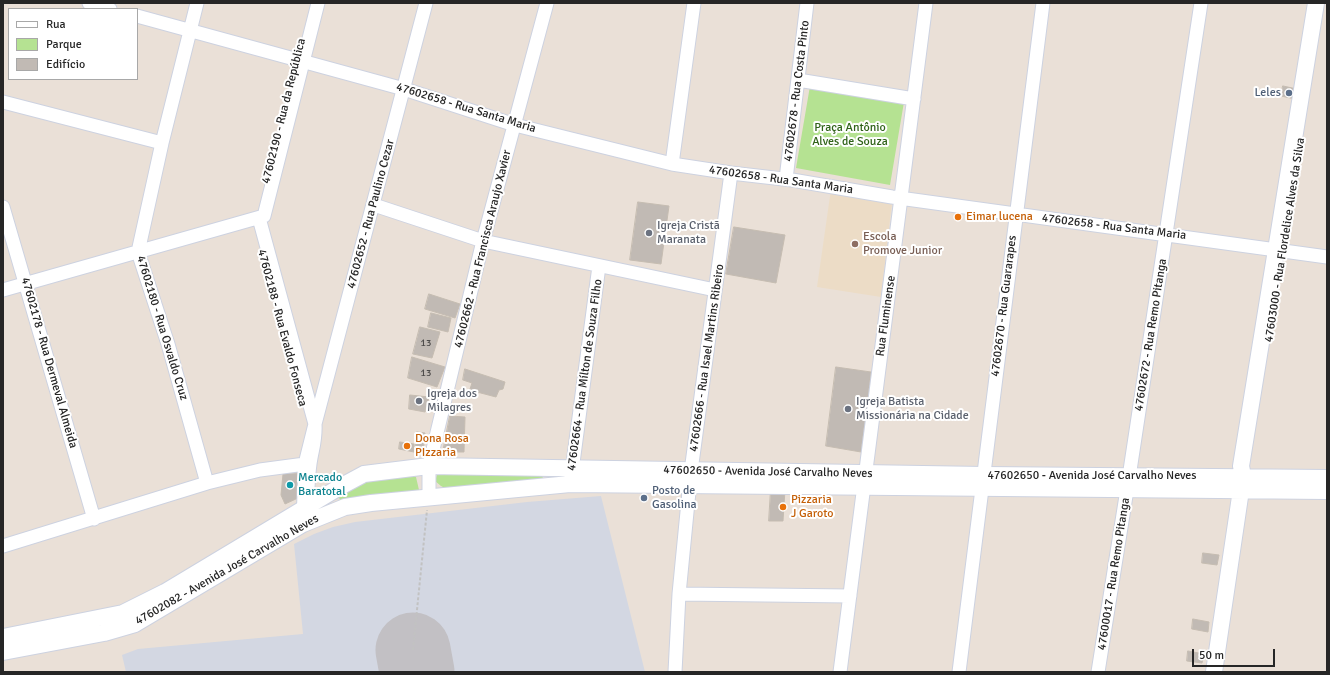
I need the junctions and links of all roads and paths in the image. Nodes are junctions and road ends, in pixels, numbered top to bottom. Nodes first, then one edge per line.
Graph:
1 (89, 3) edge
2 (197, 3) edge
3 (311, 3) edge
4 (318, 3) edge
5 (426, 3) edge
6 (547, 3) edge
7 (694, 3) edge
8 (807, 3) edge
9 (926, 3) edge
10 (1043, 3) edge
11 (1201, 3) edge
12 (1316, 3) edge
13 (1323, 3) edge
14 (106, 8) edge
15 (138, 16) edge
16 (191, 31) junction
17 (300, 61) junction
18 (798, 80) junction
19 (404, 89) junction
20 (914, 99) junction
21 (3, 102) edge
22 (515, 124) junction
23 (162, 143) junction
24 (672, 164) junction
25 (731, 173) junction
26 (786, 179) junction
27 (902, 198) junction
28 (374, 206) junction
29 (3, 207) edge
30 (1016, 214) junction
31 (258, 218) junction
32 (1167, 234) junction
33 (483, 241) junction
34 (1280, 250) junction
35 (138, 252) junction
36 (1327, 257) edge
37 (599, 266) junction
38 (26, 284) junction
39 (3, 290) edge
40 (715, 290) junction
41 (315, 424) junction
42 (311, 437) junction
43 (305, 464) junction
44 (429, 466) junction
45 (572, 468) junction
46 (690, 478) junction
47 (864, 479) junction
48 (1326, 479) edge
49 (983, 482) junction
50 (1128, 483) junction
51 (1242, 483) junction
52 (206, 484) junction
53 (570, 484) junction
54 (429, 497) junction
55 (305, 513) junction
56 (94, 519) junction
57 (3, 546) edge
58 (679, 594) junction
59 (850, 596) junction
60 (4, 643) edge
61 (413, 650) dead end
62 (675, 672) edge
63 (840, 672) edge
64 (959, 672) edge
65 (1098, 672) edge
66 (1214, 672) edge

1 - 14 street
2 - 16 street, 47602180 - Rua Osvaldo Cruz
3 - 17 street, 47602190 - Rua da República
4 - 17 street
5 - 19 street, 47602652 - Rua Paulino Cezar
6 - 22 street, 47602662 - Rua Francisca Araujo Xavier
7 - 24 street
8 - 18 street, 47602678 - Rua Costa Pinto
9 - 20 street, Rua Fluminense
10 - 30 street, 47602670 - Rua Guararapes
11 - 32 street, 47602672 - Rua Remo Pitanga
12 - 34 street
13 - 34 street, 47603000 - Rua Flordelice Alves da Silva
15 - 16 street, 47602658 - Rua Santa Maria
16 - 17 street, 47602658 - Rua Santa Maria
16 - 23 street, 47602180 - Rua Osvaldo Cruz
17 - 19 street, 47602658 - Rua Santa Maria
17 - 31 street, 47602190 - Rua da República
18 - 20 street
18 - 26 street, 47602678 - Rua Costa Pinto
19 - 22 street, 47602658 - Rua Santa Maria
19 - 28 street, 47602652 - Rua Paulino Cezar
20 - 27 street, Rua Fluminense
21 - 23 street
22 - 24 street, 47602658 - Rua Santa Maria
22 - 33 street, 47602662 - Rua Francisca Araujo Xavier
23 - 35 street, 47602180 - Rua Osvaldo Cruz
24 - 25 street, 47602658 - Rua Santa Maria
25 - 26 street, 47602658 - Rua Santa Maria
25 - 40 street, 47602666 - Rua Isael Martins Ribeiro
26 - 27 street, 47602658 - Rua Santa Maria
27 - 30 street, 47602658 - Rua Santa Maria
27 - 47 street, Rua Fluminense
28 - 33 street
28 - 41 street, 47602652 - Rua Paulino Cezar
29 - 38 street, 47602178 - Rua Dermeval Almeida
30 - 32 street, 47602658 - Rua Santa Maria
30 - 49 street, 47602670 - Rua Guararapes
31 - 35 street
31 - 41 street
31 - 42 street, 47602188 - Rua Evaldo Fonseca
32 - 34 street, 47602658 - Rua Santa Maria
32 - 50 street, 47602672 - Rua Remo Pitanga
33 - 37 street
33 - 44 street, 47602662 - Rua Francisca Araujo Xavier
34 - 36 street, 47602658 - Rua Santa Maria
34 - 51 street
35 - 38 street
35 - 52 street, 47602180 - Rua Osvaldo Cruz
37 - 40 street
37 - 45 street, 47602664 - Rua Mílton de Souza Filho
38 - 39 street
38 - 56 street, 47602178 - Rua Dermeval Almeida
40 - 46 street, 47602666 - Rua Isael Martins Ribeiro
41 - 42 street, 47602652 - Rua Paulino Cezar
41 - 55 street, 47602652 - Rua Paulino Cezar
42 - 43 street, 47602652 - Rua Paulino Cezar
43 - 52 street
43 - 55 street, 47602652 - Rua Paulino Cezar
44 - 45 street, 47602650 - Avenida José Carvalho Neves
44 - 54 street, 47602662 - Rua Francisca Araujo Xavier
44 - 55 street, 47602650 - Avenida José Carvalho Neves
45 - 46 street, 47602650 - Avenida José Carvalho Neves
45 - 53 street, 47602664 - Rua Mílton de Souza Filho
46 - 47 street, 47602650 - Avenida José Carvalho Neves
46 - 53 street, 47602082 - Avenida José Carvalho Neves
46 - 58 street, 47602666 - Rua Isael Martins Ribeiro
47 - 49 street, 47602650 - Avenida José Carvalho Neves
47 - 59 street, Rua Fluminense
48 - 51 street, 47602650 - Avenida José Carvalho Neves
49 - 50 street, 47602650 - Avenida José Carvalho Neves
49 - 64 street, 47602670 - Rua Guararapes
50 - 51 street, 47602650 - Avenida José Carvalho Neves
50 - 65 street, 47600017 - Rua Remo Pitanga
51 - 66 street
52 - 56 street
53 - 54 street, 47602082 - Avenida José Carvalho Neves
54 - 55 street, 47602082 - Avenida José Carvalho Neves
54 - 61 path
55 - 60 street
56 - 57 street
58 - 59 street
58 - 62 street, 47602666 - Rua Isael Martins Ribeiro
59 - 63 street, Rua Fluminense

